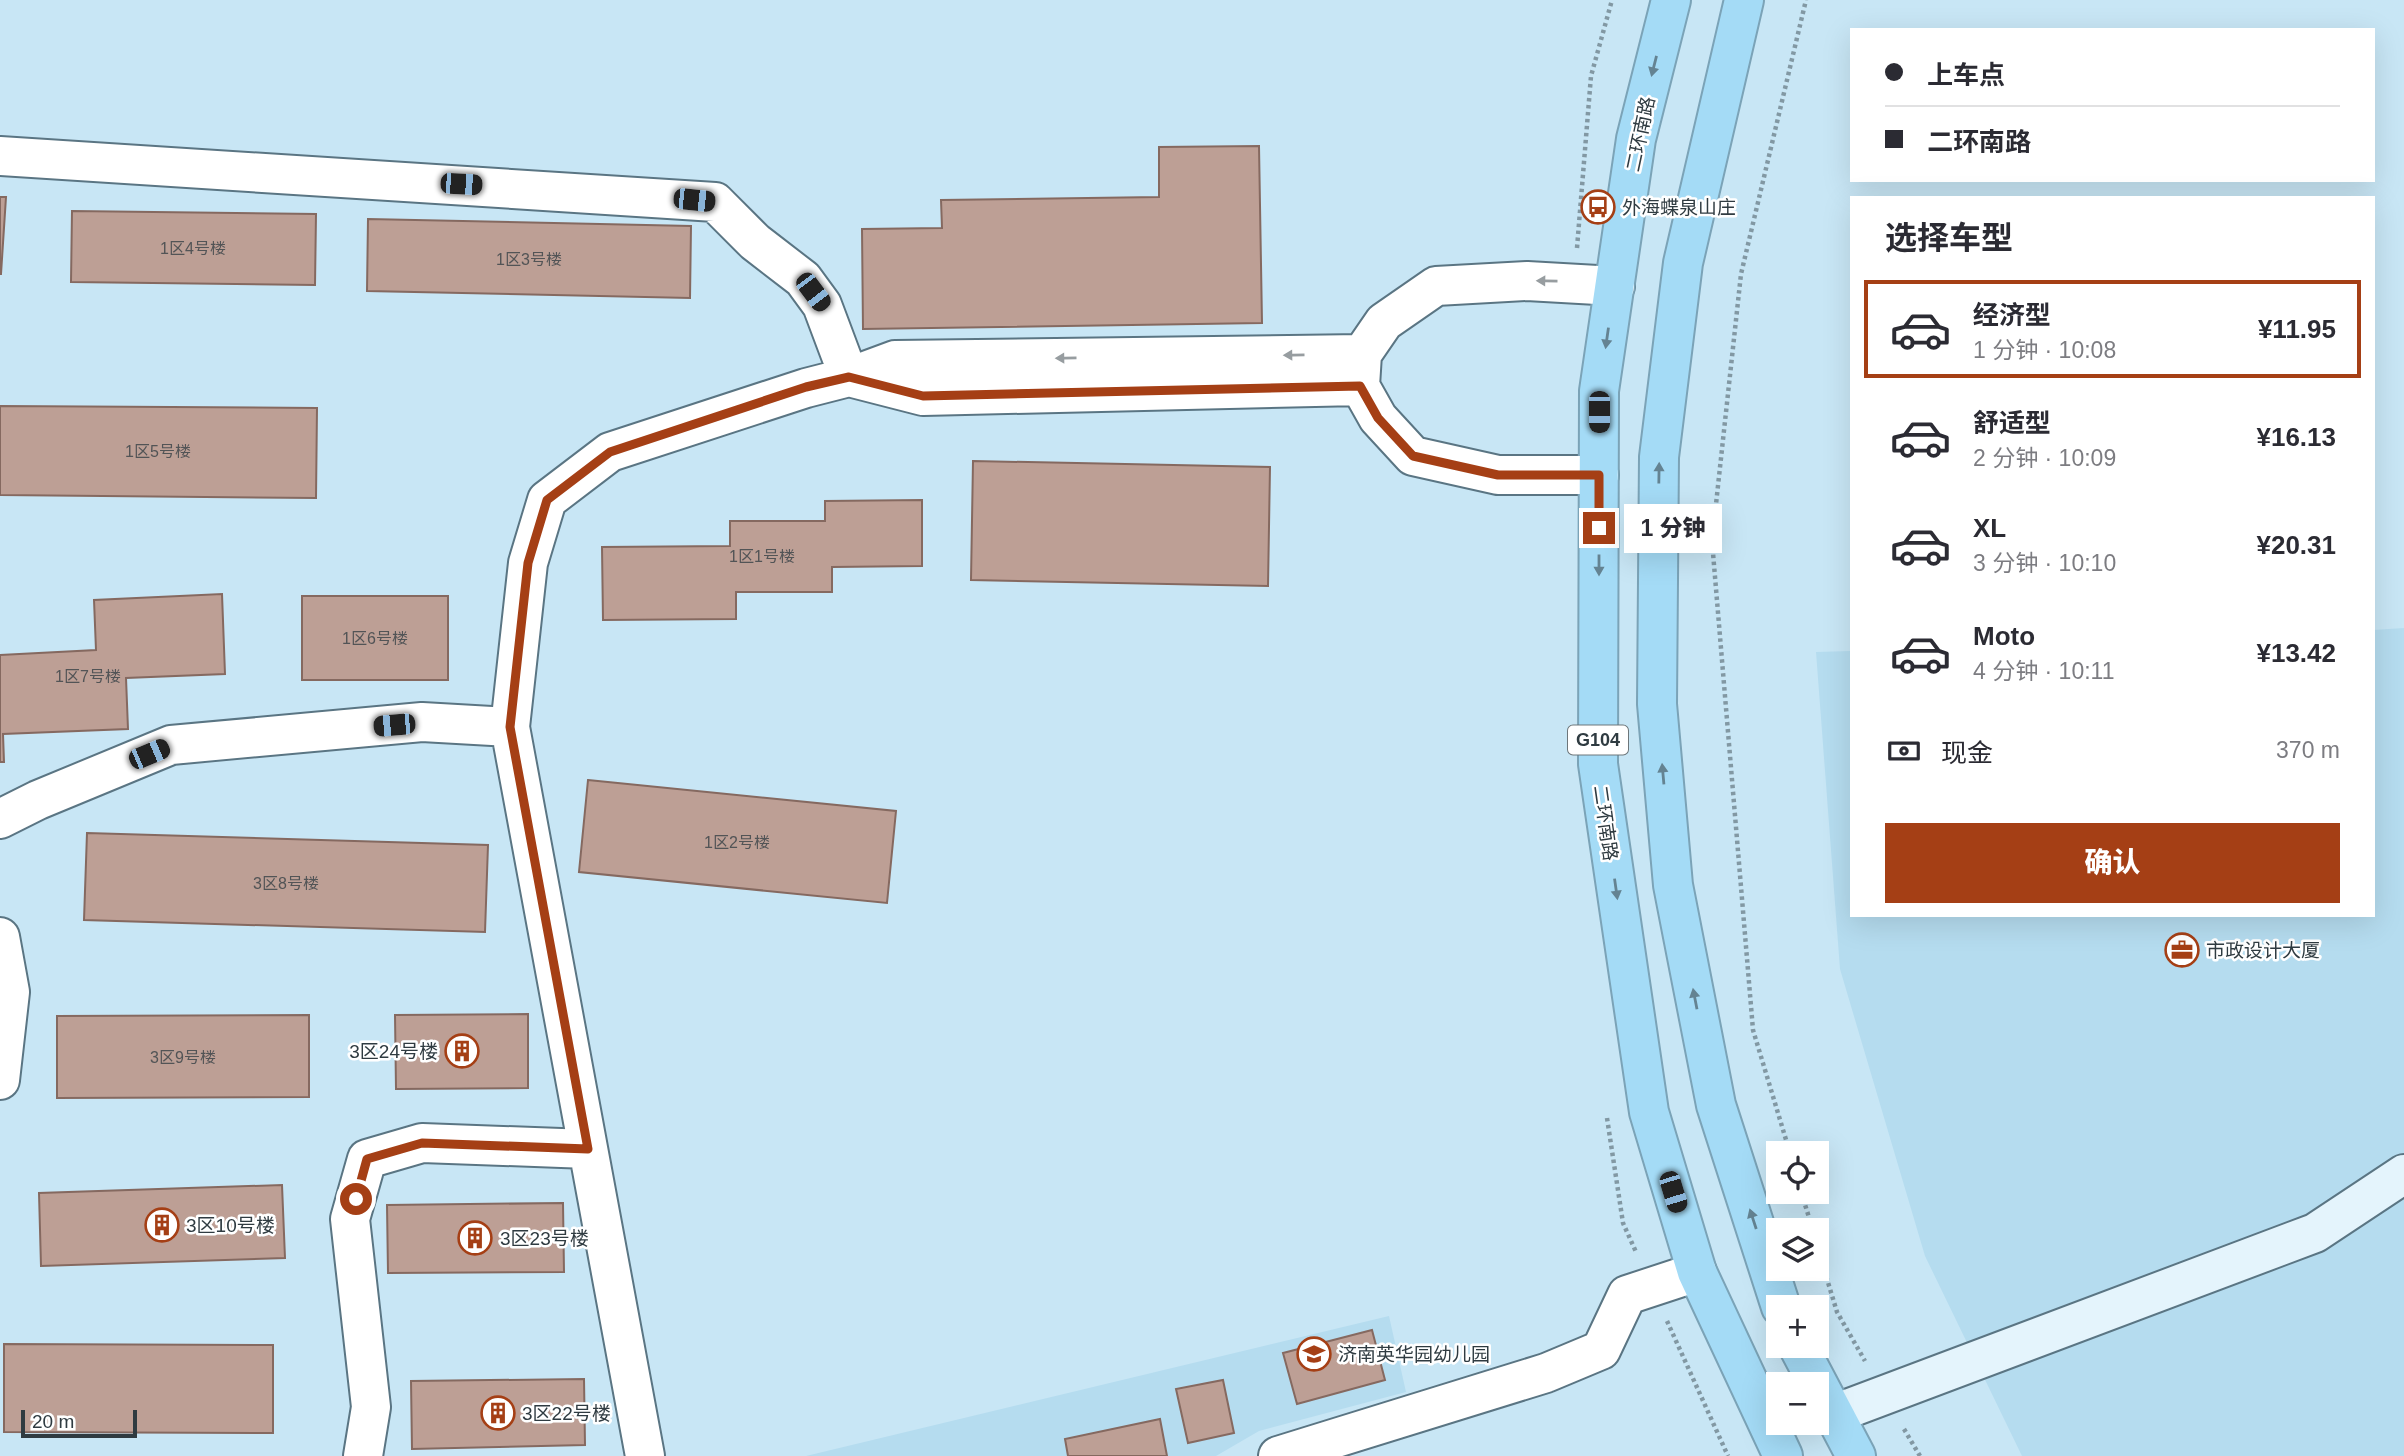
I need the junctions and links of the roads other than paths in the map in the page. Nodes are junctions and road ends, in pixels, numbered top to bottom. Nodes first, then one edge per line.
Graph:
1 (1671, 0) edge
2 (1744, 0) edge
3 (0, 156) edge
4 (1615, 286) junction
5 (1361, 370) junction
6 (849, 377) junction
7 (1599, 475) junction
8 (510, 727) junction
9 (0, 819) edge
10 (0, 937) edge
11 (0, 1080) edge
12 (588, 1149) junction
13 (2404, 1174) edge
14 (1697, 1272) junction
15 (1777, 1295) edge
16 (1804, 1358) edge
17 (1834, 1414) junction
18 (363, 1456) edge
19 (645, 1456) edge
20 (1278, 1456) edge
21 (1783, 1456) edge
22 (1856, 1456) edge

1 -> 4 highway, 二环南路 / G104
15 -> 2 highway
3 - 6 street
4 -> 5 street
4 -> 7 highway, 二环南路 / G104
5 - 6 street
5 - 7 street
6 - 8 street
7 -> 14 highway, 二环南路 / G104
8 - 9 street
8 - 12 street
10 - 11 street
12 - 18 street
12 - 19 street
13 - 17 street
14 - 20 street
14 - 21 highway, 二环南路 / G104
16 - 17 highway
17 - 22 highway

